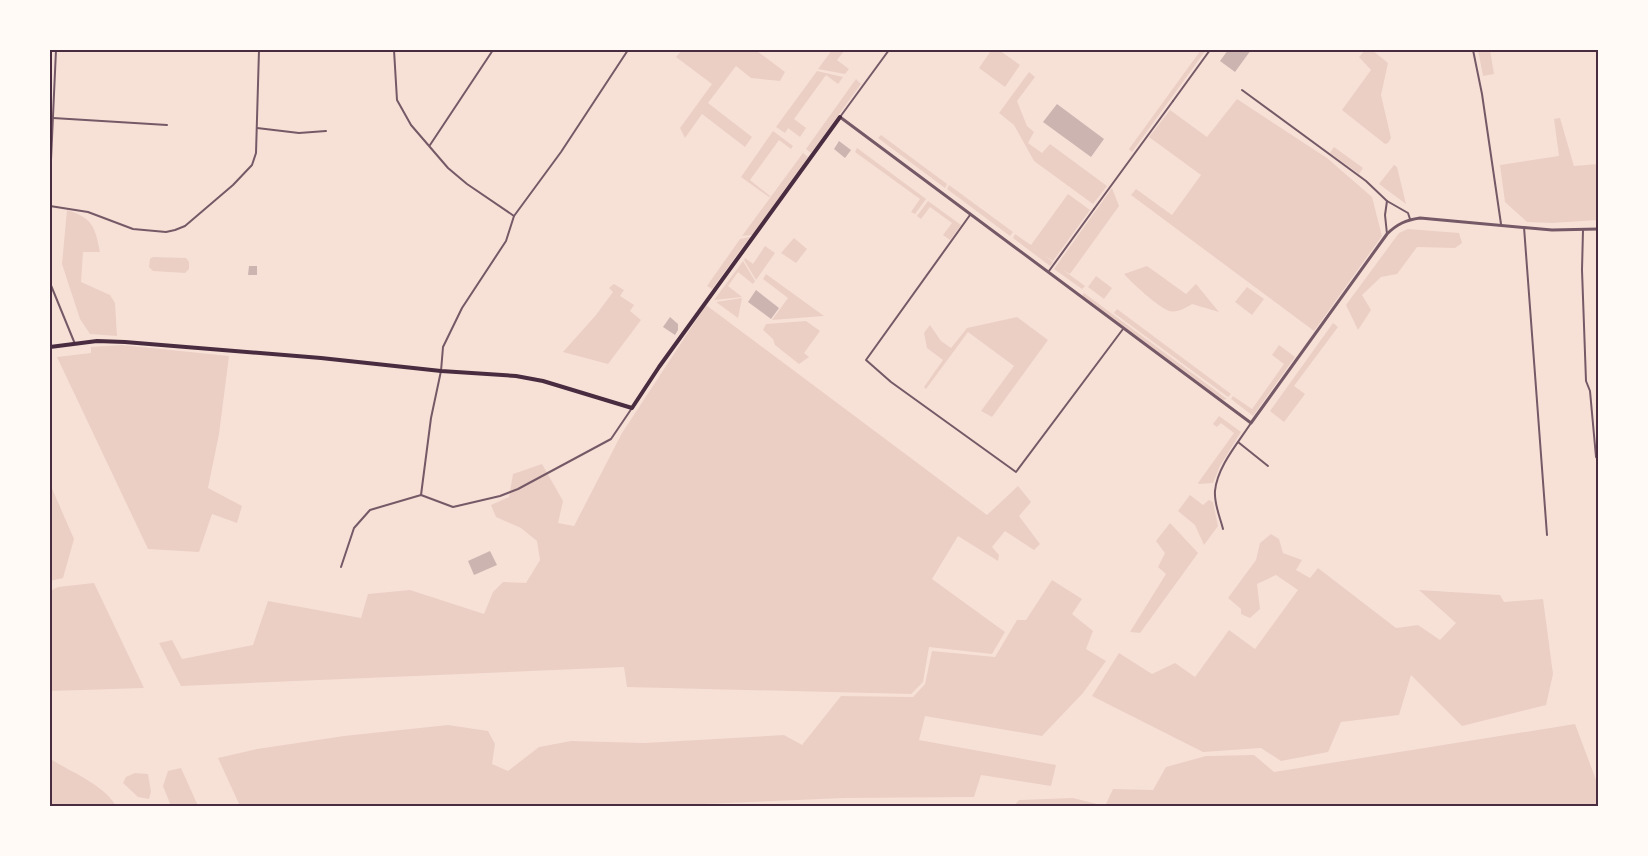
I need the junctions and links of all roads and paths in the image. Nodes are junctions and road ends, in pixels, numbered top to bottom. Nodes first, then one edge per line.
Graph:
1 (56, 50) edge
2 (259, 50) edge
3 (394, 50) edge
4 (493, 50) edge
5 (628, 50) edge
6 (889, 50) edge
7 (1210, 50) edge
8 (1473, 50) edge
9 (1242, 90) dead end
10 (840, 117) junction
11 (52, 118) junction
12 (167, 125) dead end
13 (257, 128) junction
14 (326, 131) dead end
15 (430, 145) junction
16 (50, 182) edge
17 (1388, 201) junction
18 (50, 206) edge
19 (970, 215) junction
20 (514, 216) junction
21 (1410, 219) junction
22 (1501, 225) junction
23 (1524, 227) junction
24 (1599, 229) edge
25 (1583, 230) junction
26 (1387, 234) junction
27 (1049, 271) junction
28 (50, 283) edge
29 (1123, 329) junction
30 (76, 345) junction
31 (50, 347) edge
32 (441, 371) junction
33 (632, 408) junction
34 (1251, 423) junction
35 (1238, 442) junction
36 (1599, 459) edge
37 (1268, 466) dead end
38 (421, 495) junction
39 (1223, 529) dead end
40 (1547, 535) dead end
41 (341, 567) dead end

1 - 11 street
2 - 13 street
3 - 15 street
4 - 15 street
5 - 20 street
6 - 10 street
7 - 27 street
8 - 22 street
9 - 17 street
10 - 19 street
10 - 33 main road
11 - 12 street
11 - 16 street
13 - 14 street
13 - 18 street
15 - 20 street
17 - 21 street
17 - 26 street
19 - 27 street
19 - 29 street
20 - 32 street
21 - 22 street
21 - 26 street
22 - 23 street
23 - 25 street
23 - 40 street
24 - 25 street
25 - 36 street
26 - 34 street
27 - 29 street
28 - 30 street
29 - 34 street
30 - 31 main road
30 - 32 main road
32 - 33 main road
32 - 38 street
33 - 38 street
34 - 35 street
35 - 37 street
35 - 39 street
38 - 41 street

